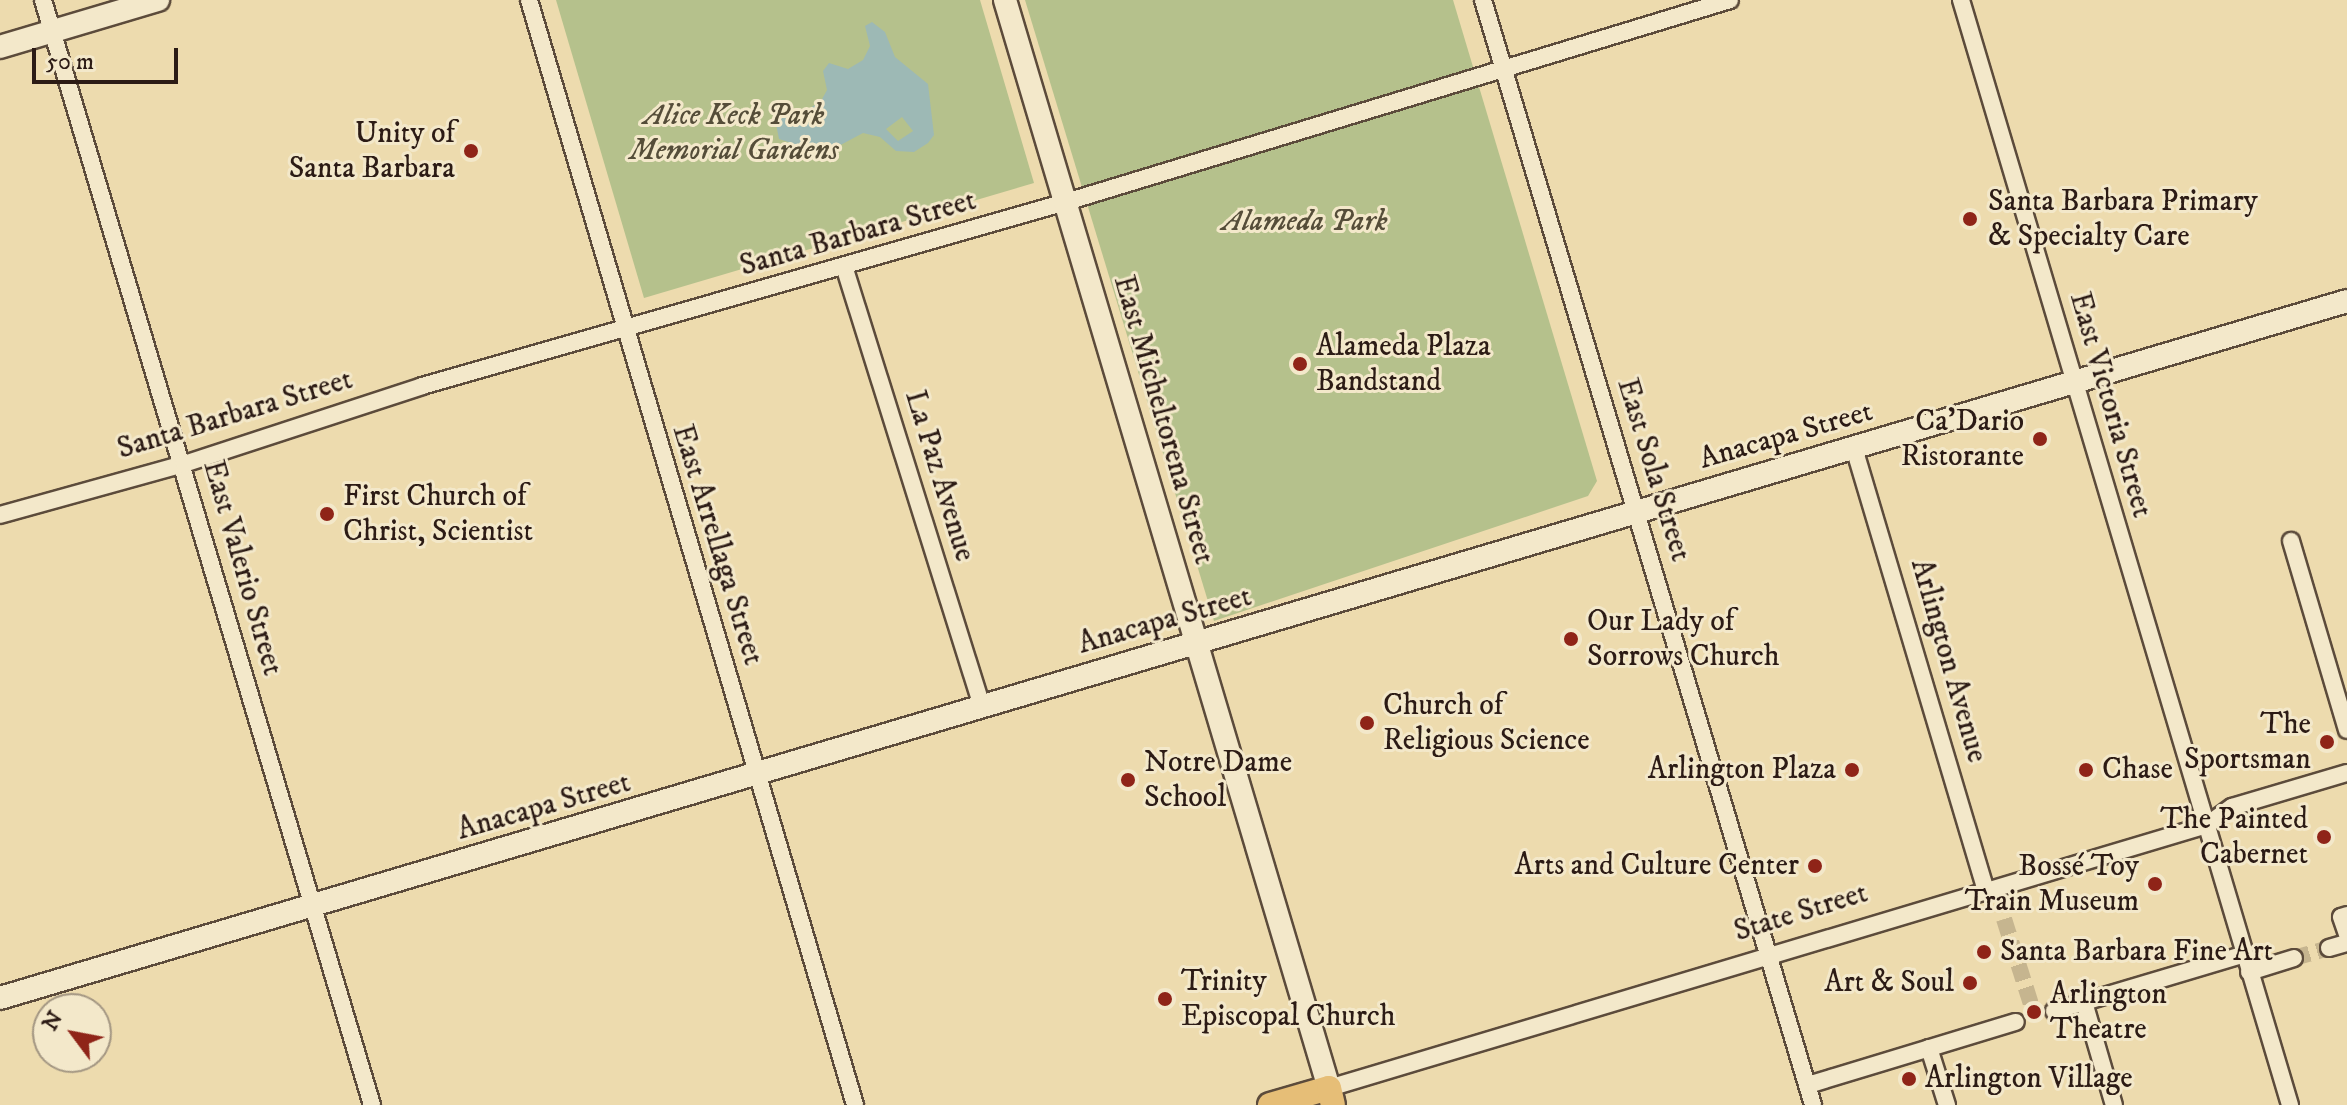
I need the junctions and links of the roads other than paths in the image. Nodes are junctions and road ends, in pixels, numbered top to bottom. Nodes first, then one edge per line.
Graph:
1 (43, 0) edge
2 (158, 0) edge
3 (529, 0) edge
4 (1005, 0) edge
5 (1483, 0) edge
6 (1730, 0) edge
7 (1961, 0) edge
8 (52, 32) junction
9 (0, 47) edge
10 (1503, 71) junction
11 (1066, 202) junction
12 (844, 266) junction
13 (2347, 301) edge
14 (626, 331) junction
15 (2073, 381) junction
16 (1854, 448) junction
17 (184, 464) junction
18 (1636, 512) junction
19 (0, 515) edge
20 (2291, 541) dead end
21 (1198, 644) junction
22 (981, 704) junction
23 (2347, 730) edge
24 (2347, 773) edge
25 (759, 776) junction
26 (2207, 825) junction
27 (1986, 891) junction
28 (315, 906) junction
29 (2347, 915) edge
30 (2347, 934) edge
31 (2347, 943) edge
32 (2329, 948) tunnel mouth
33 (2245, 954) junction
34 (1770, 956) junction
35 (2294, 958) tunnel mouth
36 (2249, 972) junction
37 (0, 998) edge
38 (2084, 1002) junction
39 (2054, 1011) dead end
40 (2016, 1022) dead end
41 (1929, 1048) junction
42 (1808, 1085) junction
43 (1331, 1097) edge
44 (372, 1105) edge
45 (855, 1105) edge
46 (1270, 1105) edge
47 (1813, 1105) edge
48 (1947, 1105) edge
49 (2114, 1105) edge
50 (2290, 1105) edge

1 - 8 street, East Valerio Street
2 - 8 street
3 - 14 street, East Arrellaga Street
4 - 11 street, East Micheltorena Street
5 - 10 street, East Sola Street
6 - 10 street, Santa Barbara Street
7 - 15 street, East Victoria Street
8 - 9 street
8 - 17 street, East Valerio Street
10 - 11 street, Santa Barbara Street
10 - 18 street, East Sola Street
11 - 12 street, Santa Barbara Street
11 - 21 street, East Micheltorena Street
12 - 14 street, Santa Barbara Street
12 - 22 street, La Paz Avenue
13 - 15 street, Anacapa Street
14 - 17 street, Santa Barbara Street
14 - 25 street, East Arrellaga Street
15 - 16 street, Anacapa Street
15 - 26 street, East Victoria Street
16 - 18 street, Anacapa Street
16 - 27 street, Arlington Avenue
17 - 19 street, Santa Barbara Street
17 - 28 street, East Valerio Street
18 - 21 street, Anacapa Street
18 - 34 street, East Sola Street
20 - 23 street
21 - 22 street, Anacapa Street
21 - 43 street, East Micheltorena Street
22 - 25 street, Anacapa Street
24 - 26 street, State Street
25 - 28 street, Anacapa Street
25 - 45 street, East Arrellaga Street
26 - 27 street, State Street
26 - 33 street, East Victoria Street
27 - 34 street, State Street
28 - 37 street, Anacapa Street
28 - 44 street, East Valerio Street
29 - 30 street
31 - 32 street
33 - 36 street, East Victoria Street
33 - 38 street
34 - 42 street, East Sola Street
34 - 43 street, State Street
35 - 36 street
36 - 50 street, East Victoria Street
38 - 39 street
38 - 49 street
40 - 41 street
41 - 42 street
41 - 48 street
42 - 47 street, East Sola Street
43 - 46 main road, State Street

